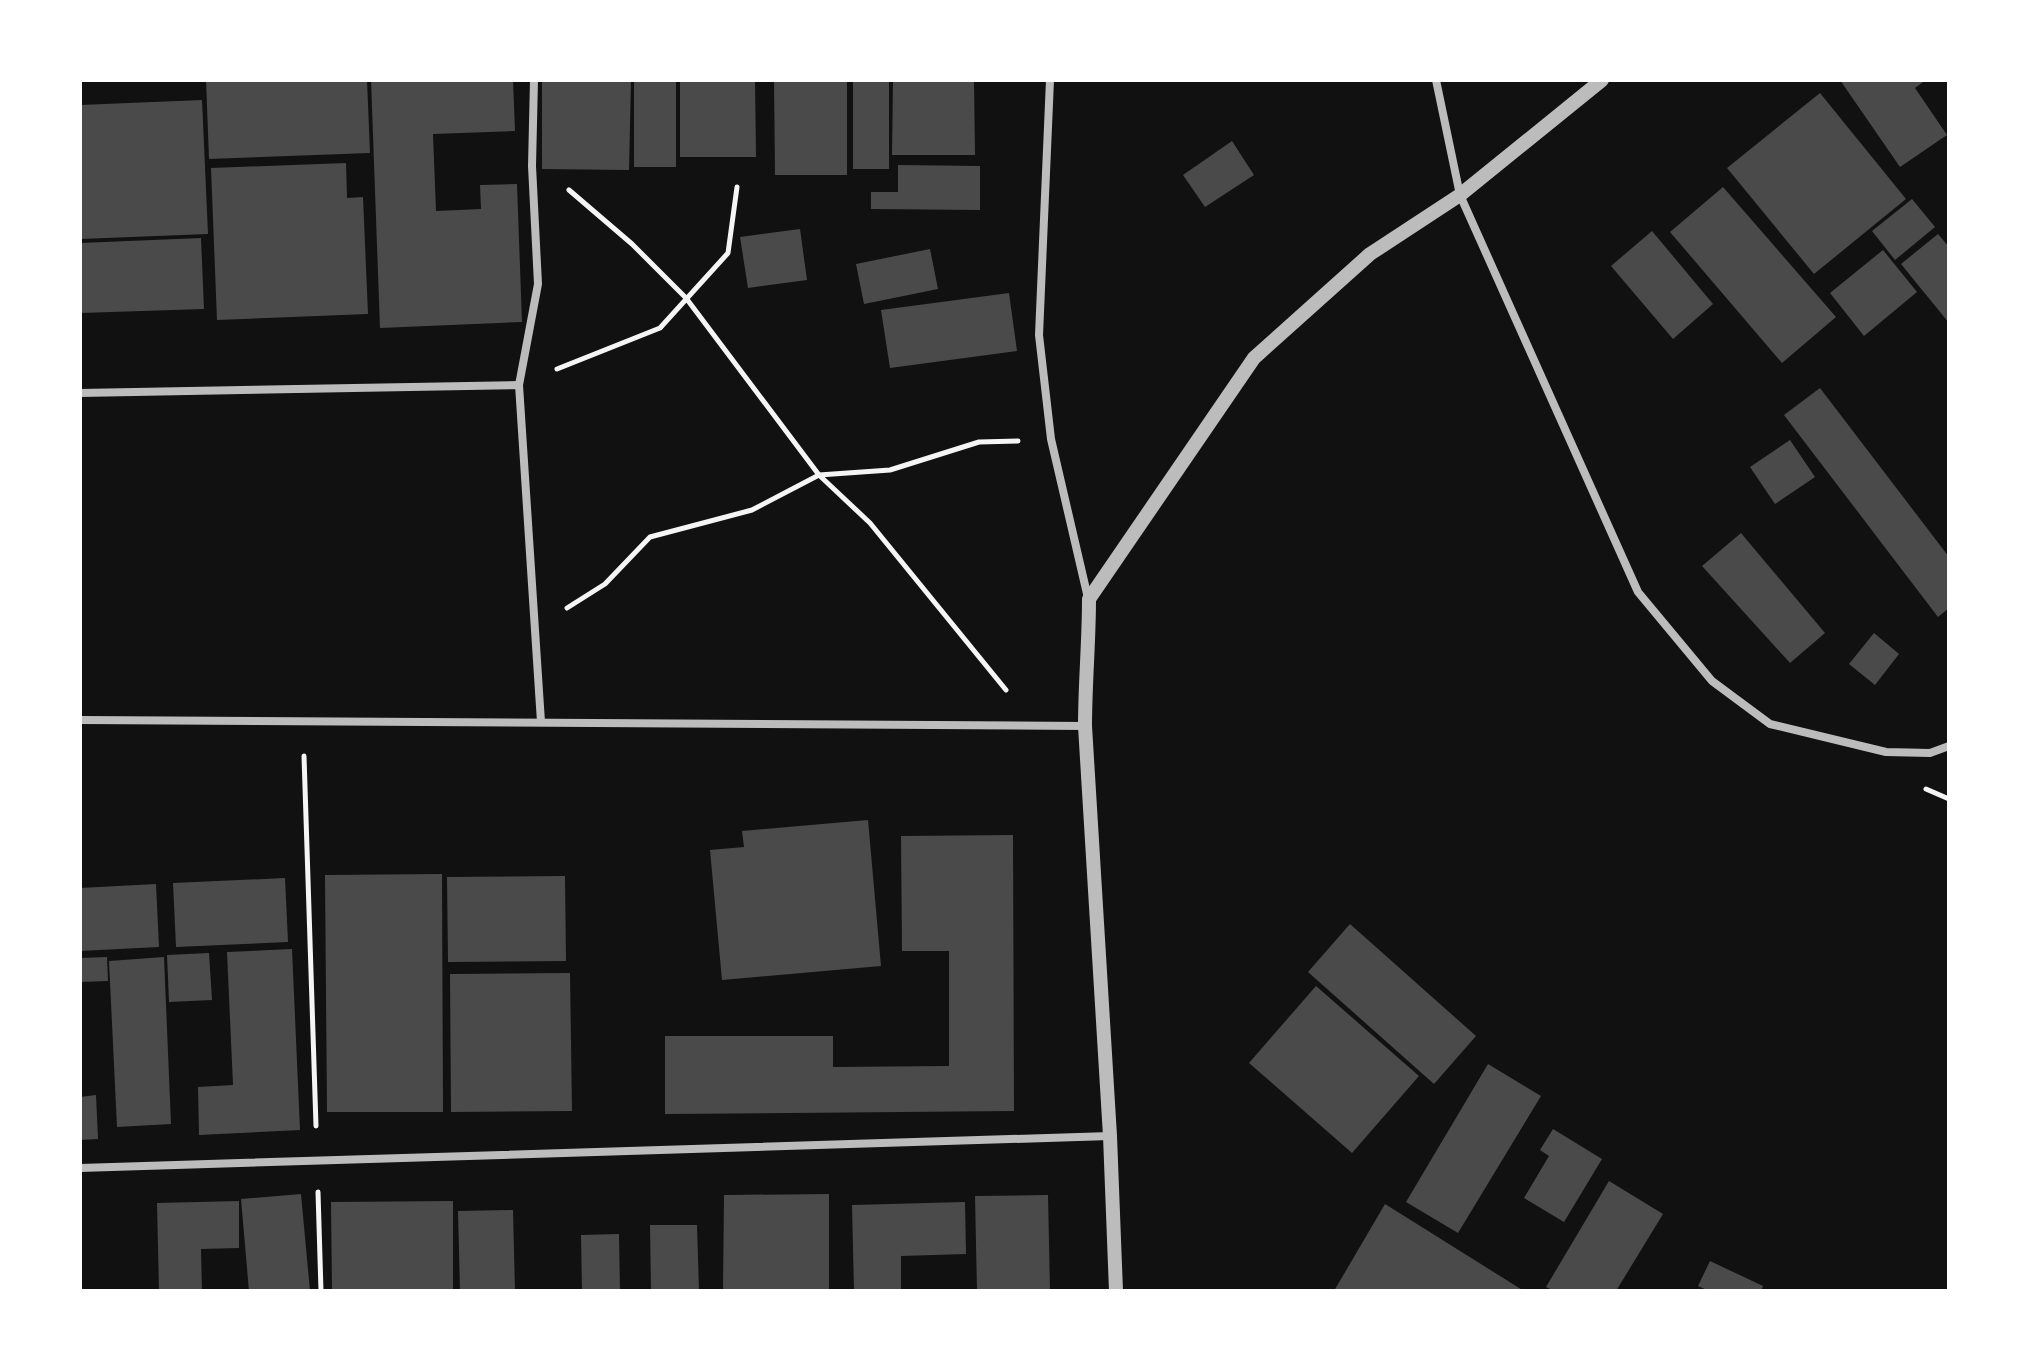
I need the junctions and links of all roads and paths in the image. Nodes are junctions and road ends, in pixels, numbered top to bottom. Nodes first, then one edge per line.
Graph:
1 (534, 80) edge
2 (1050, 80) edge
3 (1436, 80) edge
4 (1602, 80) edge
5 (532, 166) junction
6 (737, 187) dead end
7 (1460, 195) junction
8 (686, 298) junction
9 (519, 385) junction
10 (80, 393) edge
11 (1051, 439) junction
12 (819, 475) junction
13 (1089, 599) junction
14 (535, 630) junction
15 (80, 720) edge
16 (303, 721) junction
17 (541, 722) junction
18 (1035, 725) junction
19 (1085, 726) junction
20 (1949, 746) edge
21 (1110, 1136) junction
22 (317, 1162) junction
23 (80, 1168) edge
24 (321, 1291) edge
25 (1116, 1291) edge

1 - 5 street
2 - 11 street
3 - 7 street
4 - 7 street
5 - 8 path
5 - 9 street
6 - 8 path
7 - 13 street
7 - 20 street
8 - 9 path
8 - 12 path
9 - 10 street
9 - 14 street
11 - 12 path
11 - 13 street
12 - 14 path
12 - 18 path
13 - 19 street
14 - 17 street
15 - 16 street
16 - 17 street
16 - 22 path
17 - 18 street
18 - 19 street
19 - 21 street
21 - 22 street
21 - 25 street
22 - 23 street
22 - 24 path

